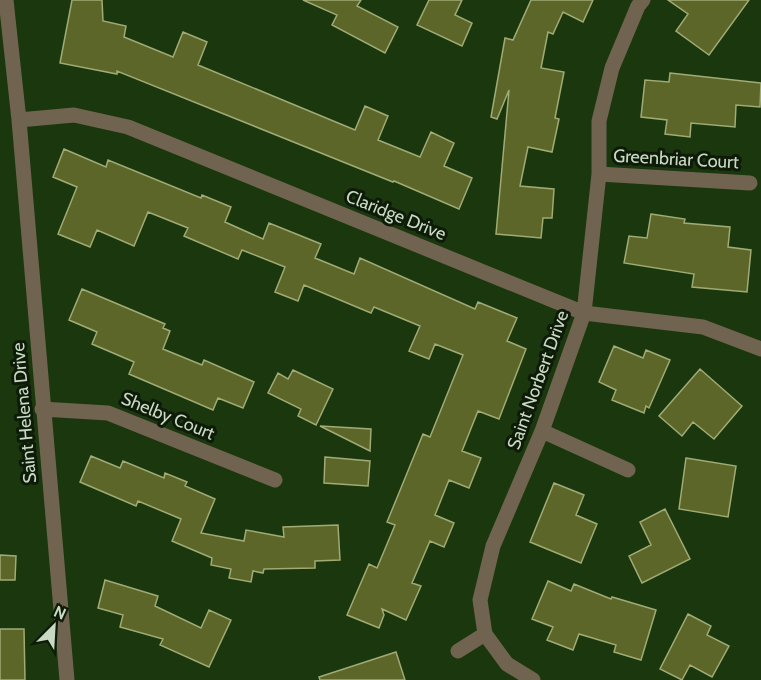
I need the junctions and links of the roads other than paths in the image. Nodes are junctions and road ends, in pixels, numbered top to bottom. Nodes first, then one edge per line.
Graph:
1 (6, 0) edge
2 (643, 0) edge
3 (19, 120) junction
4 (599, 174) junction
5 (750, 183) dead end
6 (584, 313) junction
7 (761, 349) edge
8 (42, 409) junction
9 (542, 431) junction
10 (628, 470) dead end
11 (275, 480) dead end
12 (485, 634) junction
13 (458, 651) dead end
14 (67, 680) edge
15 (533, 680) edge

1 - 3 street, Saint Helena Drive
2 - 4 street, Saint Norbert Drive
3 - 6 street, Claridge Drive
3 - 8 street, Saint Helena Drive
4 - 5 street, Greenbriar Court
4 - 6 street, Saint Norbert Drive
6 - 7 street, Claridge Drive
6 - 9 street, Saint Norbert Drive
8 - 11 street, Shelby Court
8 - 14 street, Saint Helena Drive
9 - 10 street
9 - 12 street, Saint Norbert Drive
12 - 13 street
12 - 15 street, Saint Norbert Drive

